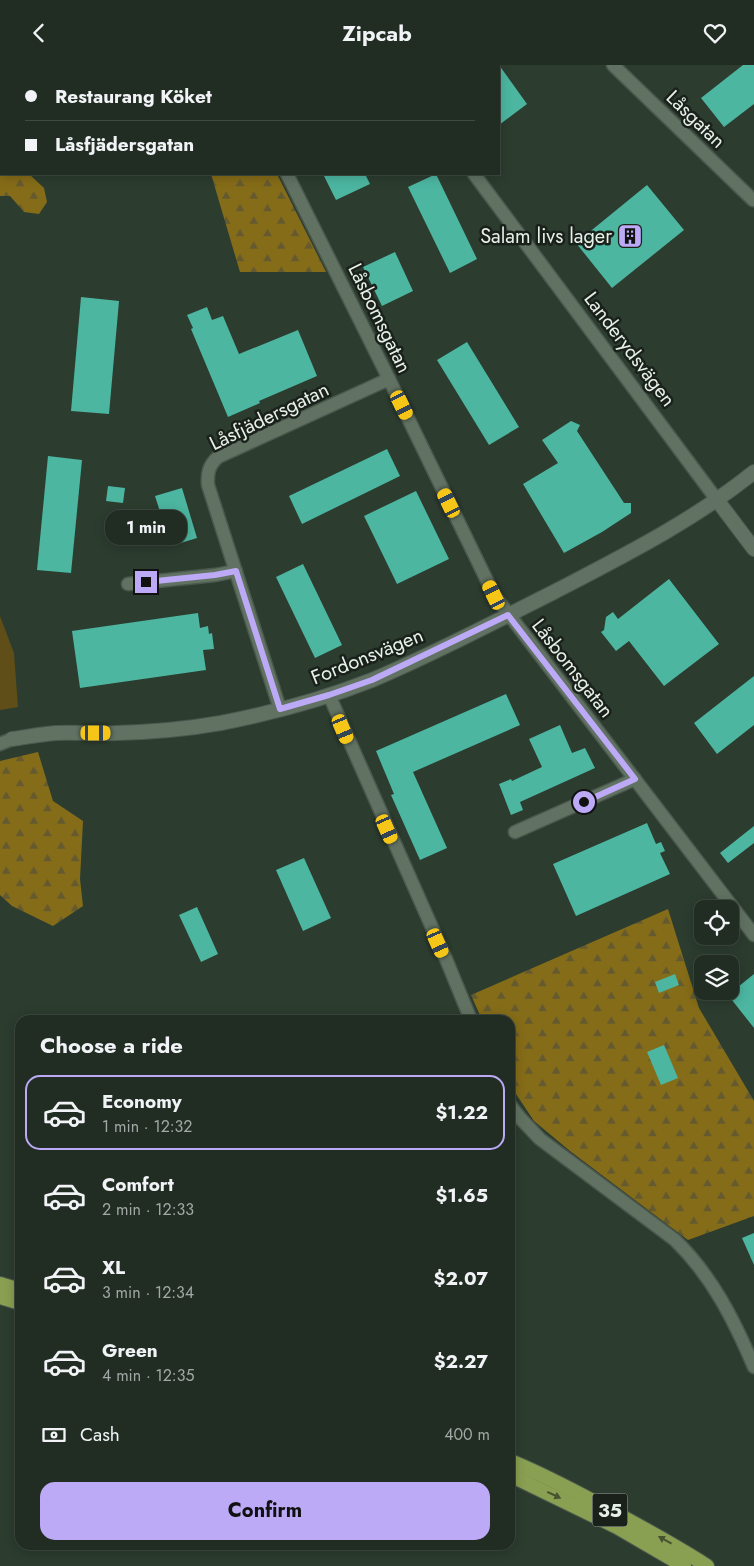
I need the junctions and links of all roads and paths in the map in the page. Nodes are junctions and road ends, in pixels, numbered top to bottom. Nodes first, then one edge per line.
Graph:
1 (613, 65) edge
2 (288, 175) edge
3 (475, 175) edge
4 (754, 199) edge
5 (389, 379) junction
6 (754, 472) edge
7 (717, 500) junction
8 (754, 549) edge
9 (236, 571) junction
10 (128, 584) dead end
11 (508, 615) junction
12 (329, 695) junction
13 (280, 709) junction
14 (6, 742) edge
15 (635, 779) junction
16 (515, 832) dead end
17 (754, 935) edge
18 (469, 1015) edge
19 (515, 1112) edge
20 (0, 1284) edge
21 (15, 1288) edge
22 (0, 1297) edge
23 (15, 1302) edge
24 (754, 1367) edge
25 (515, 1463) edge
26 (515, 1477) edge
27 (684, 1566) edge
28 (707, 1566) edge

1 - 4 street, Låsgatan
2 - 5 street, Låsbomsgatan
3 - 7 street, Landerydsvägen
5 - 9 street, Låsfjädersgatan
5 - 11 street, Låsbomsgatan
6 - 7 street, Fordonsvägen
7 - 8 street, Landerydsvägen
7 - 11 street, Fordonsvägen
9 - 10 street
9 - 13 street, Låsfjädersgatan
11 - 12 street, Fordonsvägen
11 - 15 street, Låsbomsgatan
12 - 13 street, Fordonsvägen
12 - 18 street
13 - 14 street, Fordonsvägen
15 - 16 street
15 - 17 street, Låsbomsgatan
19 - 24 street
20 - 21 main road
22 - 23 main road
28 -> 25 main road, 35
26 -> 27 main road, 35

